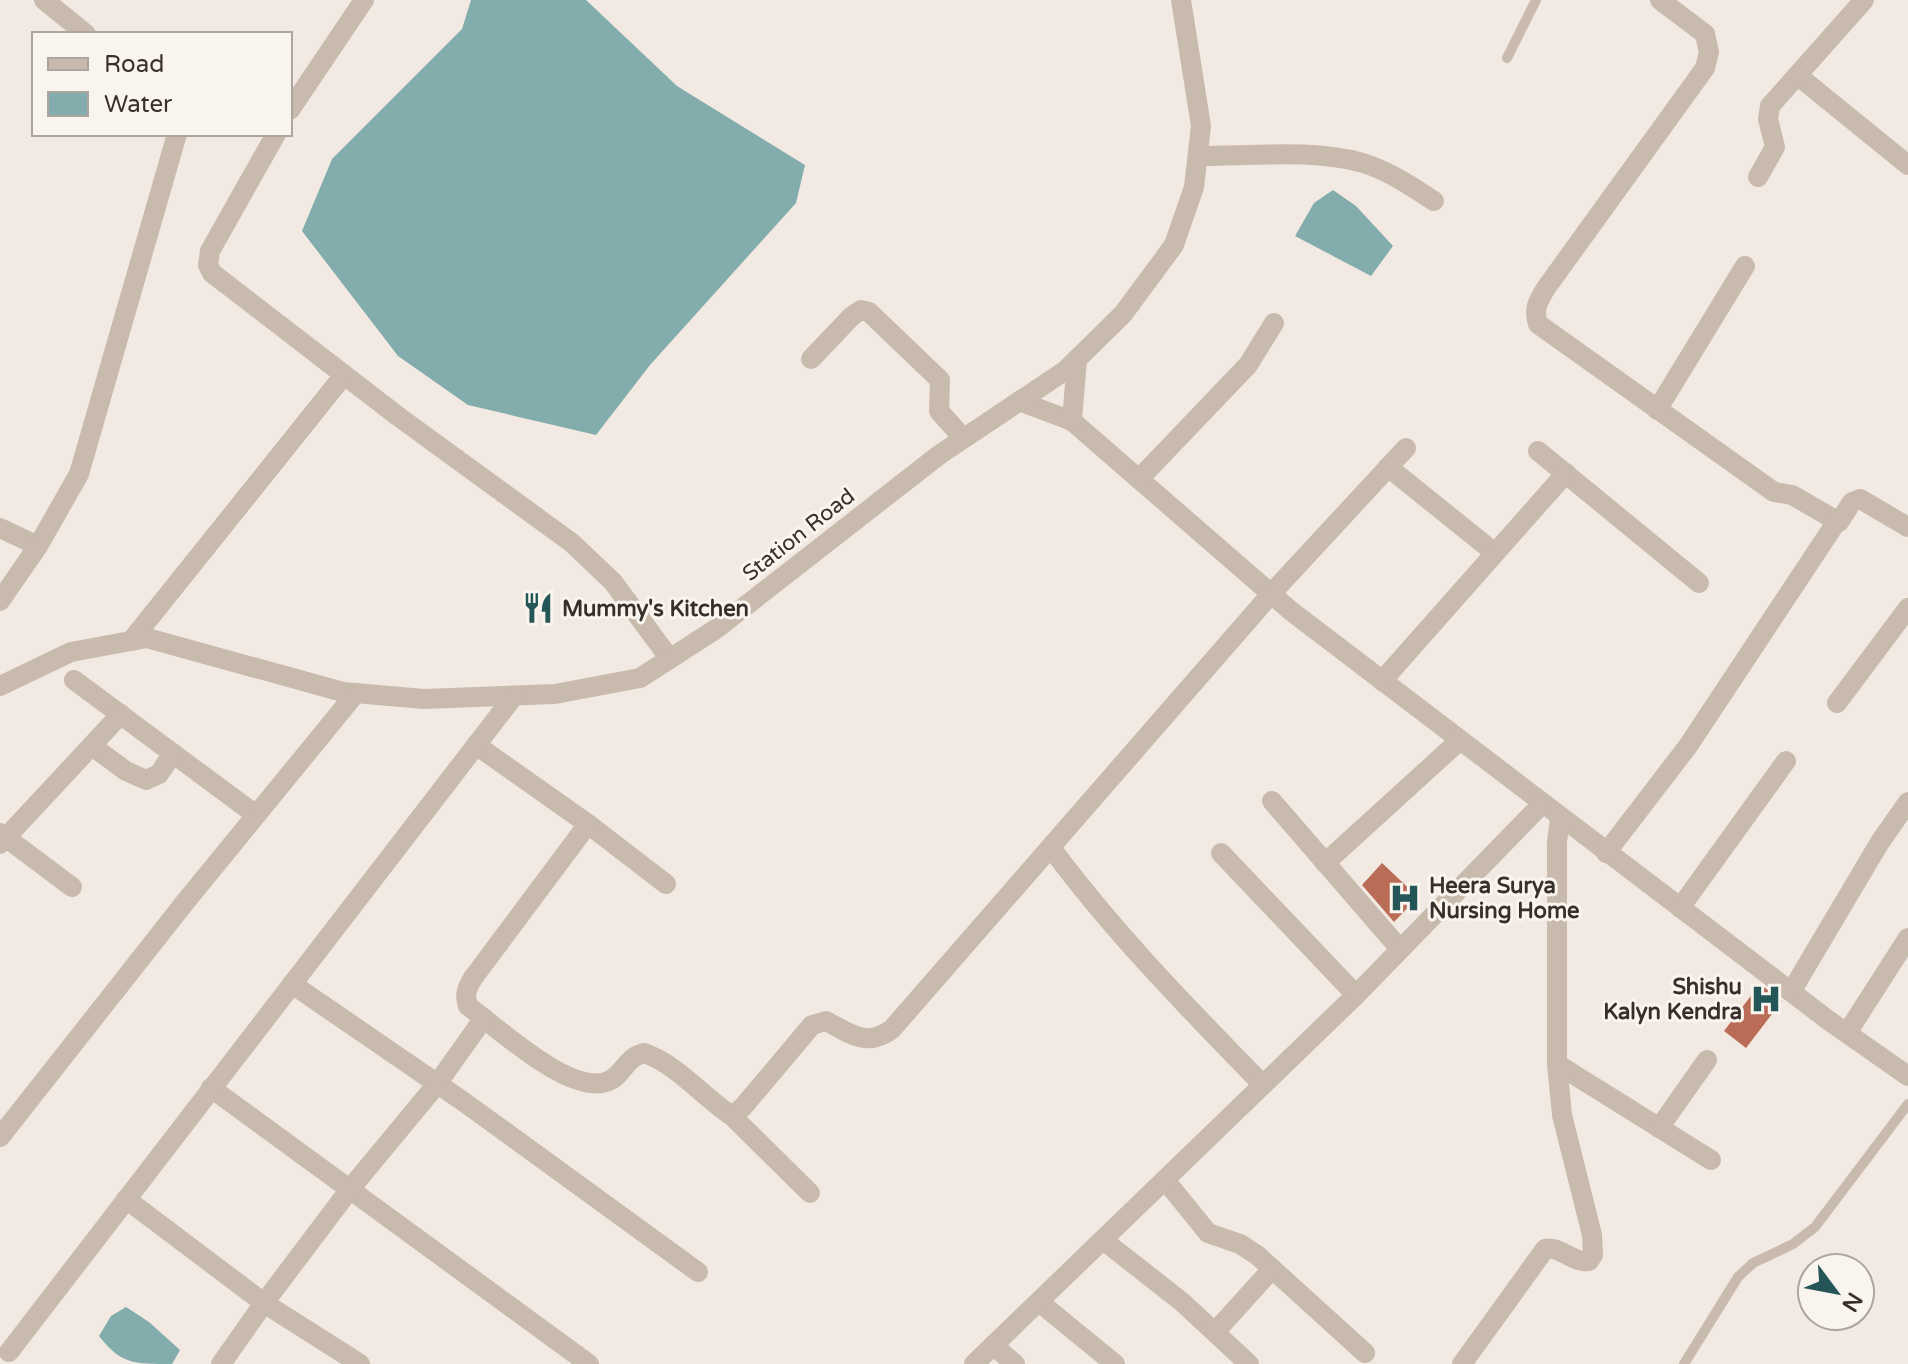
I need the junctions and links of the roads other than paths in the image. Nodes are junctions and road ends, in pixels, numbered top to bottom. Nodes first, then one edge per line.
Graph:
1 (44, 0) edge
2 (364, 0) edge
3 (1181, 0) edge
4 (1536, 0) edge
5 (1660, 0) edge
6 (1864, 0) edge
7 (84, 32) edge
8 (1507, 58) dead end
9 (1797, 75) junction
10 (292, 107) edge
11 (176, 136) edge
12 (275, 136) edge
13 (1198, 156) junction
14 (1908, 165) edge
15 (1758, 177) dead end
16 (1434, 201) dead end
17 (1745, 266) dead end
18 (1274, 323) dead end
19 (811, 359) dead end
20 (1077, 359) junction
21 (344, 375) junction
22 (1019, 401) junction
23 (1657, 410) junction
24 (1072, 421) junction
25 (963, 438) junction
26 (1406, 448) dead end
27 (1538, 451) dead end
28 (1388, 467) junction
29 (1566, 473) junction
30 (1139, 479) junction
31 (1837, 521) junction
32 (1908, 527) edge
33 (0, 528) edge
34 (38, 546) junction
35 (1495, 553) junction
36 (1699, 583) dead end
37 (1271, 594) junction
38 (0, 601) edge
39 (1908, 608) edge
40 (131, 641) junction
41 (670, 659) junction
42 (74, 680) dead end
43 (1382, 681) junction
44 (0, 686) edge
45 (356, 693) junction
46 (514, 696) junction
47 (1837, 703) dead end
48 (121, 714) junction
49 (1459, 741) junction
50 (476, 745) junction
51 (92, 746) junction
52 (173, 753) junction
53 (1786, 761) dead end
54 (1272, 801) dead end
55 (1908, 802) edge
56 (1542, 804) junction
57 (256, 815) junction
58 (1560, 818) junction
59 (588, 824) junction
60 (2, 838) edge
61 (1052, 849) junction
62 (1221, 853) dead end
63 (1606, 853) junction
64 (1325, 863) junction
65 (666, 884) dead end
66 (72, 887) dead end
67 (1680, 908) junction
68 (1908, 938) edge
69 (1400, 949) junction
70 (292, 984) junction
71 (1791, 992) junction
72 (1356, 995) junction
73 (484, 1018) junction
74 (1847, 1033) junction
75 (1707, 1060) dead end
76 (1557, 1064) junction
77 (1908, 1076) edge
78 (437, 1084) junction
79 (1263, 1085) junction
80 (211, 1088) junction
81 (1908, 1104) edge
82 (732, 1116) junction
83 (1659, 1128) junction
84 (0, 1137) edge
85 (1711, 1160) dead end
86 (1165, 1180) junction
87 (350, 1189) junction
88 (810, 1193) dead end
89 (126, 1199) junction
90 (1103, 1240) junction
91 (1272, 1269) junction
92 (698, 1272) dead end
93 (1039, 1302) junction
94 (264, 1303) junction
95 (1215, 1332) junction
96 (993, 1345) junction
97 (4, 1348) edge
98 (1365, 1353) dead end
99 (26, 1364) edge
100 (221, 1364) edge
101 (360, 1364) edge
102 (589, 1364) edge
103 (974, 1364) edge
104 (1015, 1364) edge
105 (1115, 1364) edge
106 (1249, 1364) edge
107 (1462, 1364) edge
108 (1684, 1364) edge

1 - 7 street
2 - 10 street
3 - 13 street, Station Road
4 - 8 lane
5 - 23 street
6 - 9 street
9 - 14 street
9 - 15 street
11 - 34 street
12 - 21 street
13 - 16 street
13 - 20 street, Station Road
17 - 23 street
18 - 30 street
19 - 25 street
20 - 22 street, Station Road
20 - 24 street
21 - 40 street
21 - 41 street
22 - 24 street
22 - 25 street, Station Road
23 - 31 street
24 - 30 street
25 - 41 street, Station Road
26 - 28 street
27 - 29 street
28 - 35 street
28 - 37 street
29 - 35 street
29 - 36 street
30 - 37 street
31 - 32 street
31 - 63 street
33 - 34 street
34 - 38 street
35 - 43 street
37 - 43 street
37 - 61 street
39 - 47 street
40 - 44 street, Station Road
40 - 45 street, Station Road
41 - 46 street, Station Road
42 - 48 street
43 - 49 street
45 - 46 street, Station Road
45 - 57 street
46 - 50 street
48 - 51 street
48 - 52 street
49 - 56 street
49 - 64 street
50 - 59 street
50 - 70 street
51 - 52 street
51 - 60 street
52 - 57 street
53 - 67 street
54 - 64 street
55 - 71 street
56 - 58 street
56 - 69 street
57 - 84 street
58 - 63 street
58 - 76 street
59 - 65 street
59 - 73 street
60 - 66 street
61 - 79 street
61 - 82 street
62 - 72 street
63 - 67 street
64 - 69 street
67 - 71 street
68 - 74 street
69 - 72 street
70 - 78 street
70 - 80 street
71 - 74 street
72 - 79 street
73 - 78 street
73 - 82 street
74 - 77 street
75 - 83 street
76 - 83 street
76 - 107 street
78 - 87 street
78 - 92 street
79 - 86 street
80 - 87 street
80 - 89 street
81 - 108 lane
82 - 88 street
83 - 85 street
86 - 90 street
86 - 91 street
87 - 94 street
87 - 102 street
89 - 94 street
89 - 97 street
90 - 93 street
90 - 95 street
91 - 95 street
91 - 98 street
93 - 96 street
93 - 105 street
94 - 100 street
94 - 101 street
95 - 106 street
96 - 103 street
96 - 104 street
97 - 99 street

